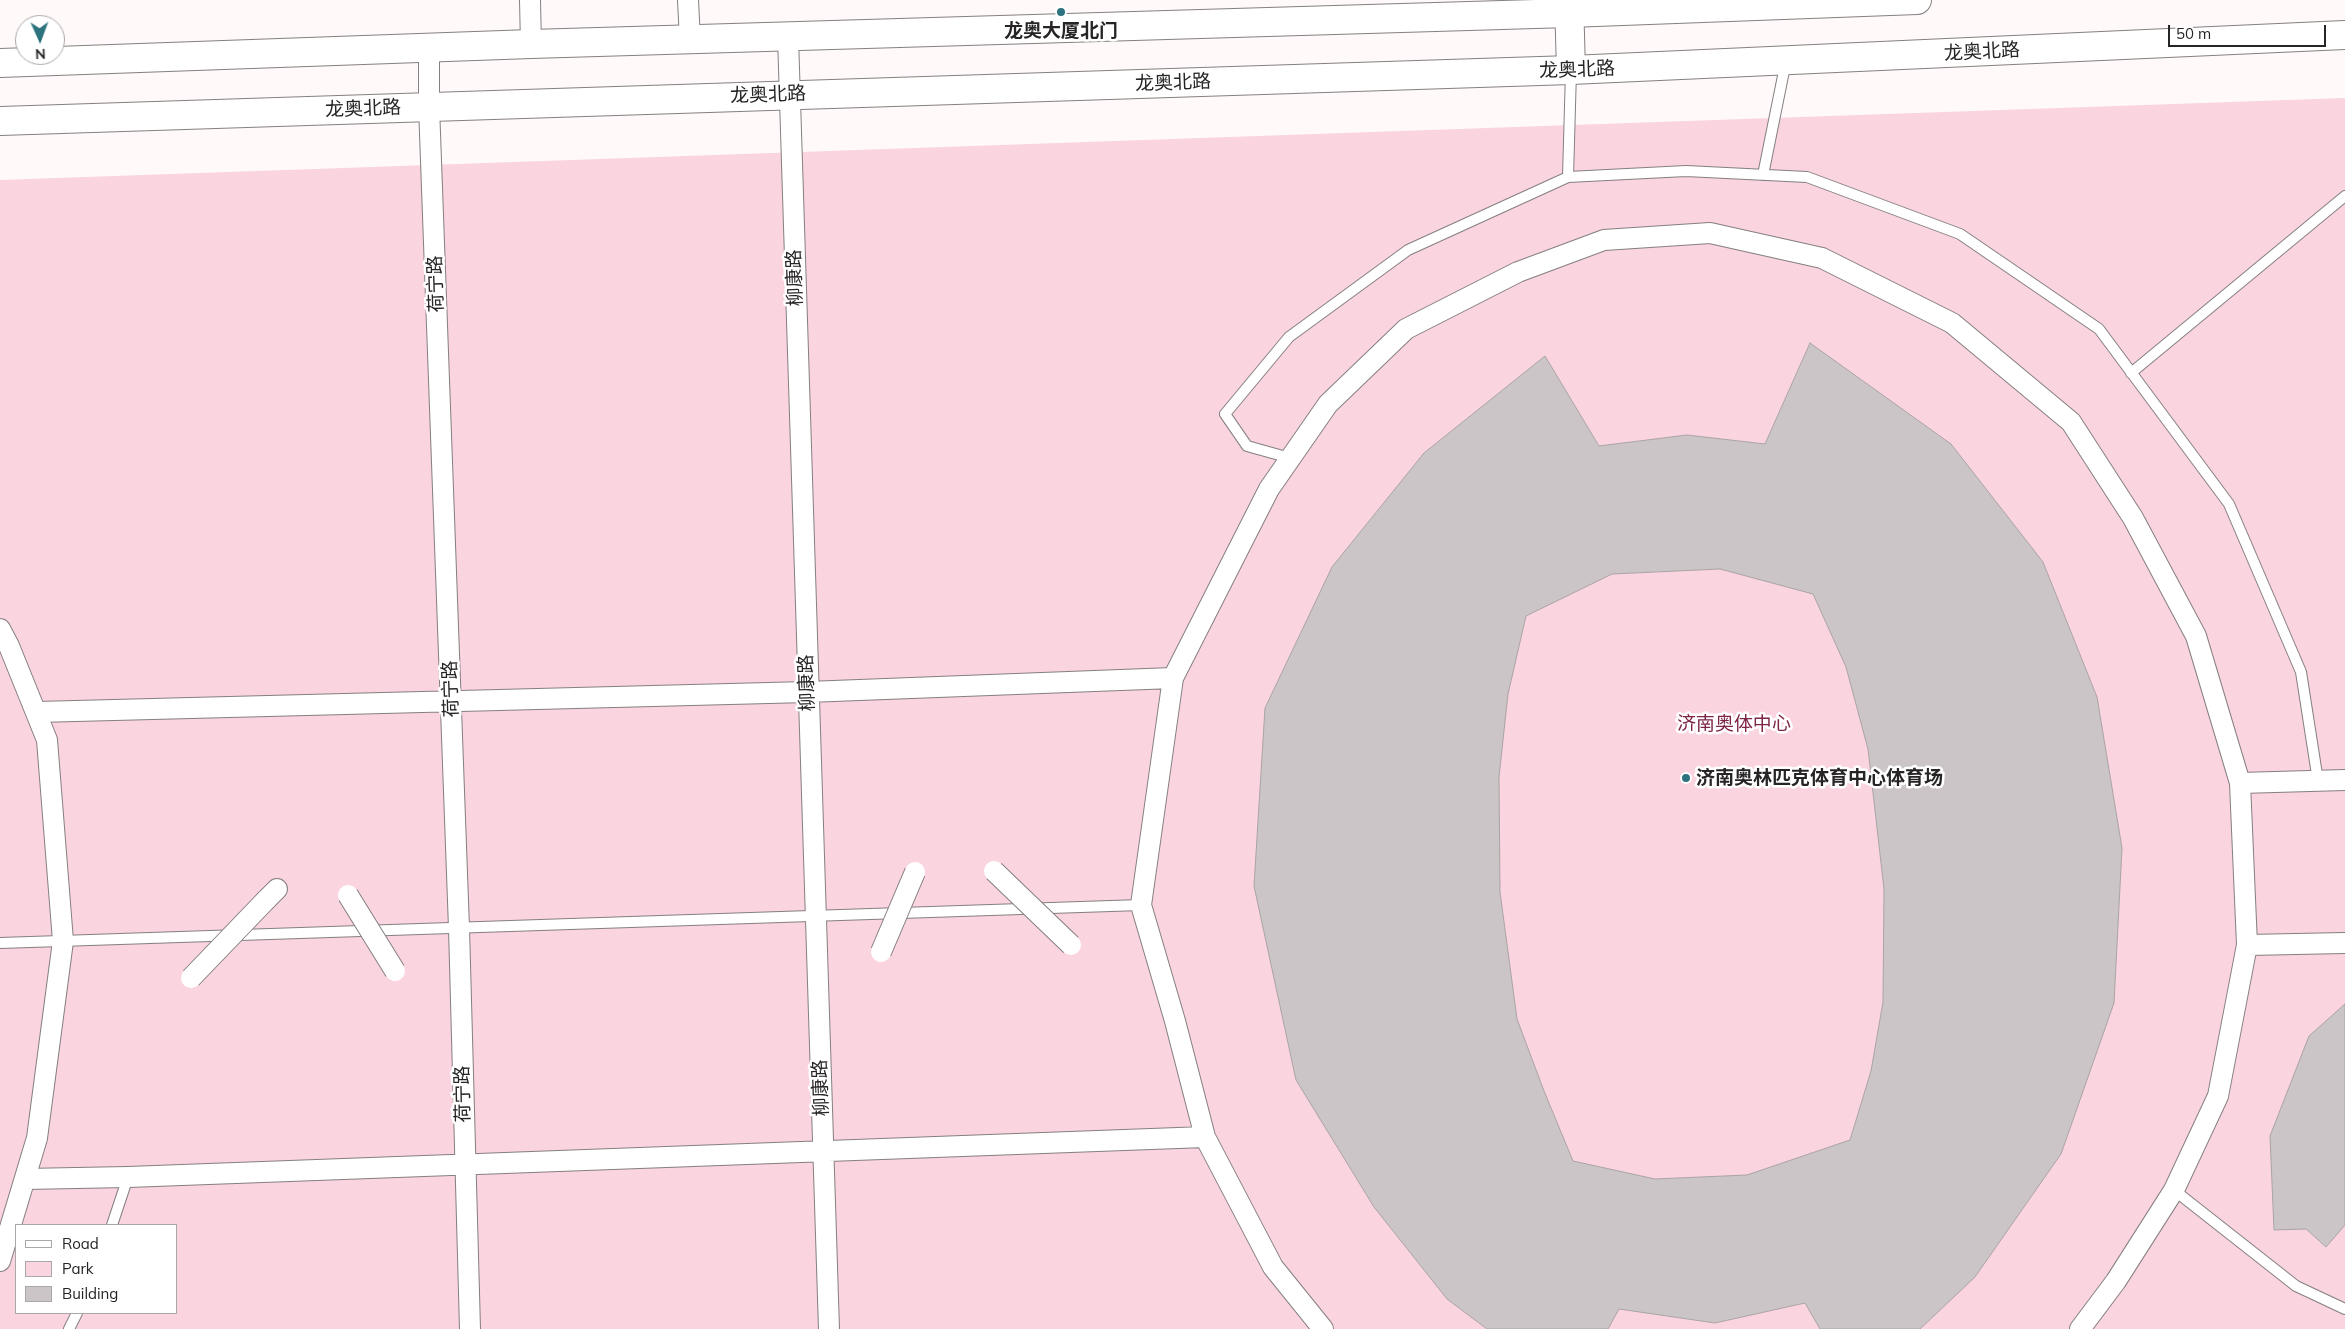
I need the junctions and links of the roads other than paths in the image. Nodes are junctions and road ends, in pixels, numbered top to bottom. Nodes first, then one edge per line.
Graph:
1 (530, 0) edge
2 (688, 0) edge
3 (1916, 0) edge
4 (1569, 6) edge
5 (2345, 35) edge
6 (788, 37) junction
7 (690, 40) junction
8 (531, 44) junction
9 (429, 49) junction
10 (1786, 61) junction
11 (0, 63) edge
12 (1571, 70) junction
13 (790, 94) junction
14 (429, 106) junction
15 (0, 121) edge
16 (1763, 175) junction
17 (1568, 177) junction
18 (2345, 196) edge
19 (2131, 372) junction
20 (1290, 458) junction
21 (0, 629) edge
22 (1173, 678) junction
23 (807, 692) junction
24 (451, 700) junction
25 (37, 712) junction
26 (2345, 780) edge
27 (2318, 781) junction
28 (2240, 783) junction
29 (991, 868) dead end
30 (916, 870) dead end
31 (346, 891) dead end
32 (271, 895) dead end
33 (1141, 905) junction
34 (816, 916) junction
35 (460, 928) junction
36 (63, 941) junction
37 (0, 943) edge
38 (2345, 943) edge
39 (2247, 945) junction
40 (1071, 946) dead end
41 (881, 952) dead end
42 (395, 971) dead end
43 (191, 978) dead end
44 (1205, 1137) junction
45 (823, 1151) junction
46 (465, 1164) junction
47 (128, 1177) junction
48 (26, 1179) junction
49 (2174, 1190) junction
50 (112, 1224) edge
51 (0, 1261) edge
52 (2345, 1309) edge
53 (76, 1314) edge
54 (69, 1329) edge
55 (470, 1329) edge
56 (829, 1329) edge
57 (1323, 1329) edge
58 (2080, 1329) edge

1 - 8 street
2 - 7 street
3 - 4 main road
4 - 6 main road
4 - 12 main road
5 - 10 main road, 龙奥北路
6 - 7 main road
6 - 13 street, 柳康路
7 - 8 main road
8 - 9 main road
9 - 11 main road
9 - 14 street, 荷宁路
10 - 12 main road, 龙奥北路
10 - 16 lane
12 - 13 main road, 龙奥北路
12 - 17 lane
13 - 14 main road, 龙奥北路
13 - 23 street, 柳康路
14 - 15 main road, 龙奥北路
14 - 24 street, 荷宁路
16 - 17 lane
16 - 19 lane
17 - 20 lane
18 - 19 lane
19 - 27 lane
20 - 22 street
20 - 28 street
21 - 25 street
22 - 23 street
22 - 33 street
23 - 24 street
23 - 34 street, 柳康路
24 - 25 street
24 - 35 street, 荷宁路
25 - 36 street
26 - 27 street
27 - 28 street
28 - 39 street
29 - 40 street, bridge
30 - 41 street, bridge
31 - 42 street, bridge
32 - 43 street, bridge
33 - 34 lane
33 - 44 street
34 - 35 lane
34 - 45 street, 柳康路
35 - 36 lane
35 - 46 street, 荷宁路
36 - 37 lane
36 - 48 street
38 - 39 street
39 - 49 street
44 - 45 street
44 - 57 street
45 - 46 street
45 - 56 street, 柳康路
46 - 47 street
46 - 55 street, 荷宁路
47 - 48 street
47 - 50 lane
48 - 51 street
49 - 52 lane
49 - 58 street
53 - 54 lane

